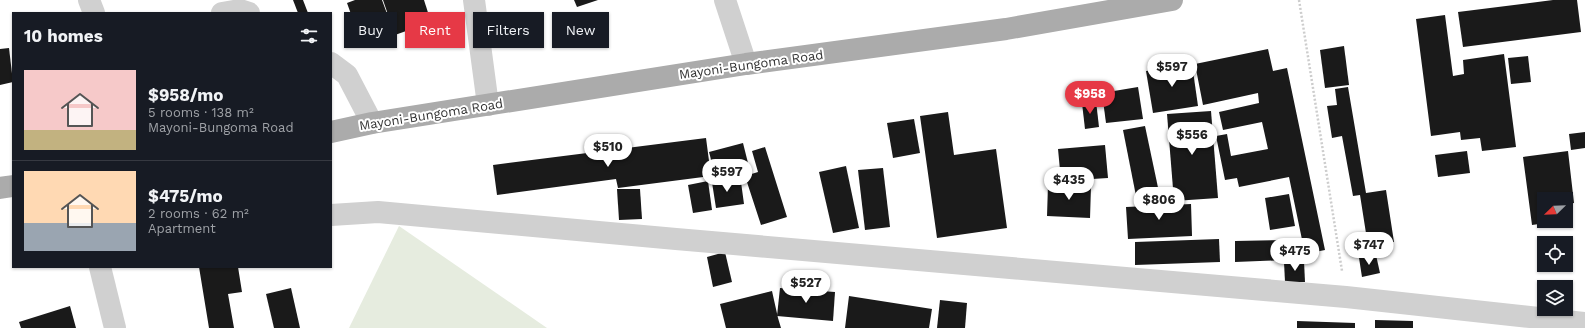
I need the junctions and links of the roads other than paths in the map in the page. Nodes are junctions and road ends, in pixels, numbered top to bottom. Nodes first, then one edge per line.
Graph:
1 (89, 0) edge
2 (474, 0) edge
3 (725, 0) edge
4 (1172, 0) edge
5 (94, 12) edge
6 (228, 12) edge
7 (246, 12) edge
8 (332, 64) edge
9 (746, 64) junction
10 (488, 105) junction
11 (372, 123) junction
12 (332, 132) edge
13 (12, 186) edge
14 (0, 188) edge
15 (332, 215) edge
16 (100, 268) edge
17 (1527, 323) edge
18 (1585, 323) edge
19 (115, 328) edge

1 - 5 street
2 - 10 street
3 - 9 street
4 - 9 main road, Mayoni-Bungoma Road
6 - 7 street
8 - 11 street
9 - 10 main road, Mayoni-Bungoma Road
10 - 11 main road, Mayoni-Bungoma Road
11 - 12 main road, Mayoni-Bungoma Road
13 - 14 main road
15 - 17 street
16 - 19 street
17 - 18 street

